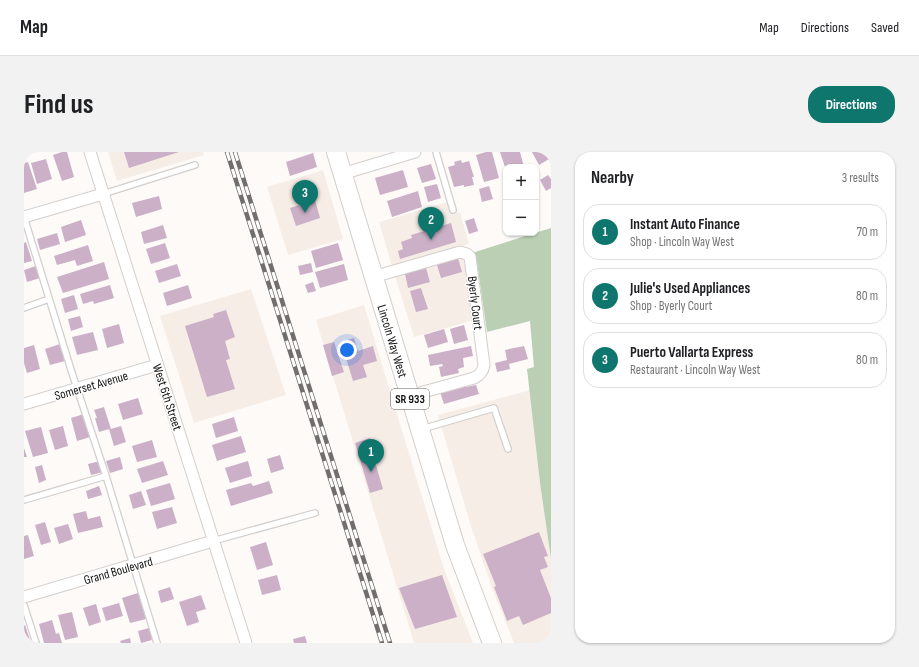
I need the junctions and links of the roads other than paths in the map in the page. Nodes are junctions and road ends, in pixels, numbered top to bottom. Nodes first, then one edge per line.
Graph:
1 (90, 152) edge
2 (336, 152) edge
3 (415, 152) edge
4 (436, 152) edge
5 (195, 165) dead end
6 (342, 174) junction
7 (103, 194) junction
8 (453, 210) dead end
9 (24, 217) edge
10 (374, 277) junction
11 (49, 299) junction
12 (24, 308) edge
13 (157, 365) junction
14 (78, 388) junction
15 (409, 396) junction
16 (24, 404) edge
17 (420, 430) junction
18 (508, 449) dead end
19 (106, 476) junction
20 (24, 500) edge
21 (315, 513) dead end
22 (213, 541) junction
23 (134, 565) junction
24 (24, 597) edge
25 (24, 605) edge
26 (36, 643) edge
27 (157, 643) edge
28 (246, 643) edge
29 (492, 643) edge

1 - 7 street, West 6th Street
2 - 6 main road, Lincoln Way West / SR 933
3 - 6 street
4 - 8 lane
5 - 7 lane
6 - 10 main road, Lincoln Way West / SR 933
7 - 9 street
7 - 13 street, West 6th Street
9 - 11 lane
10 - 15 main road, Lincoln Way West / SR 933
10 - 15 street, Byerly Court
11 - 12 lane
11 - 14 lane
13 - 14 street, Somerset Avenue
13 - 22 street, West 6th Street
14 - 16 street, Somerset Avenue
14 - 19 lane
15 - 17 main road, Lincoln Way West / SR 933
17 - 18 lane
17 - 29 main road, Lincoln Way West / SR 933
19 - 20 lane
19 - 23 lane
21 - 22 lane
22 - 23 street, Grand Boulevard
22 - 28 street, West 6th Street
23 - 24 street, Grand Boulevard
23 - 27 lane
25 - 26 lane

